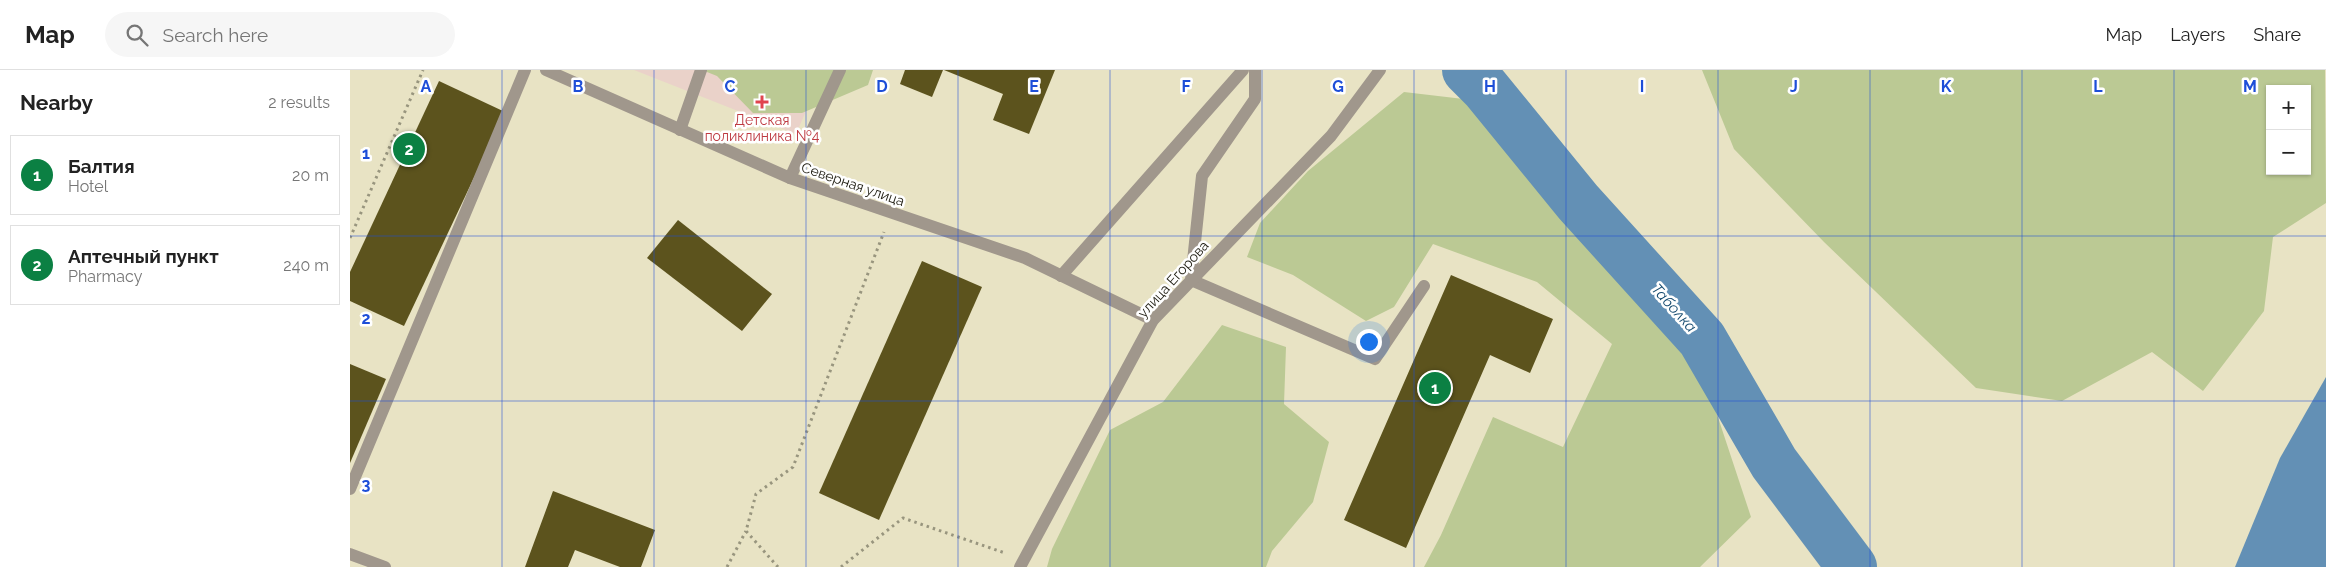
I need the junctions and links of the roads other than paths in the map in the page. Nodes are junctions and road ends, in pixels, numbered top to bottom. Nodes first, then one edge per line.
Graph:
1 (525, 70) edge
2 (546, 70) edge
3 (701, 70) edge
4 (840, 70) edge
5 (1243, 70) edge
6 (1255, 70) edge
7 (1380, 70) edge
8 (680, 130) junction
9 (790, 178) junction
10 (1061, 276) junction
11 (1191, 280) junction
12 (1424, 286) dead end
13 (1153, 320) junction
14 (350, 489) edge
15 (350, 554) edge
16 (1022, 563) edge
17 (385, 567) edge

1 - 14 street
2 - 8 street, Северная улица
3 - 8 street
4 - 9 street
5 - 10 street
6 - 11 street
7 - 11 street, улица Егорова
8 - 9 street, Северная улица
9 - 10 street, Северная улица
10 - 13 street, Северная улица
11 - 12 street
11 - 13 street, улица Егорова
13 - 16 street, улица Егорова
15 - 17 street

